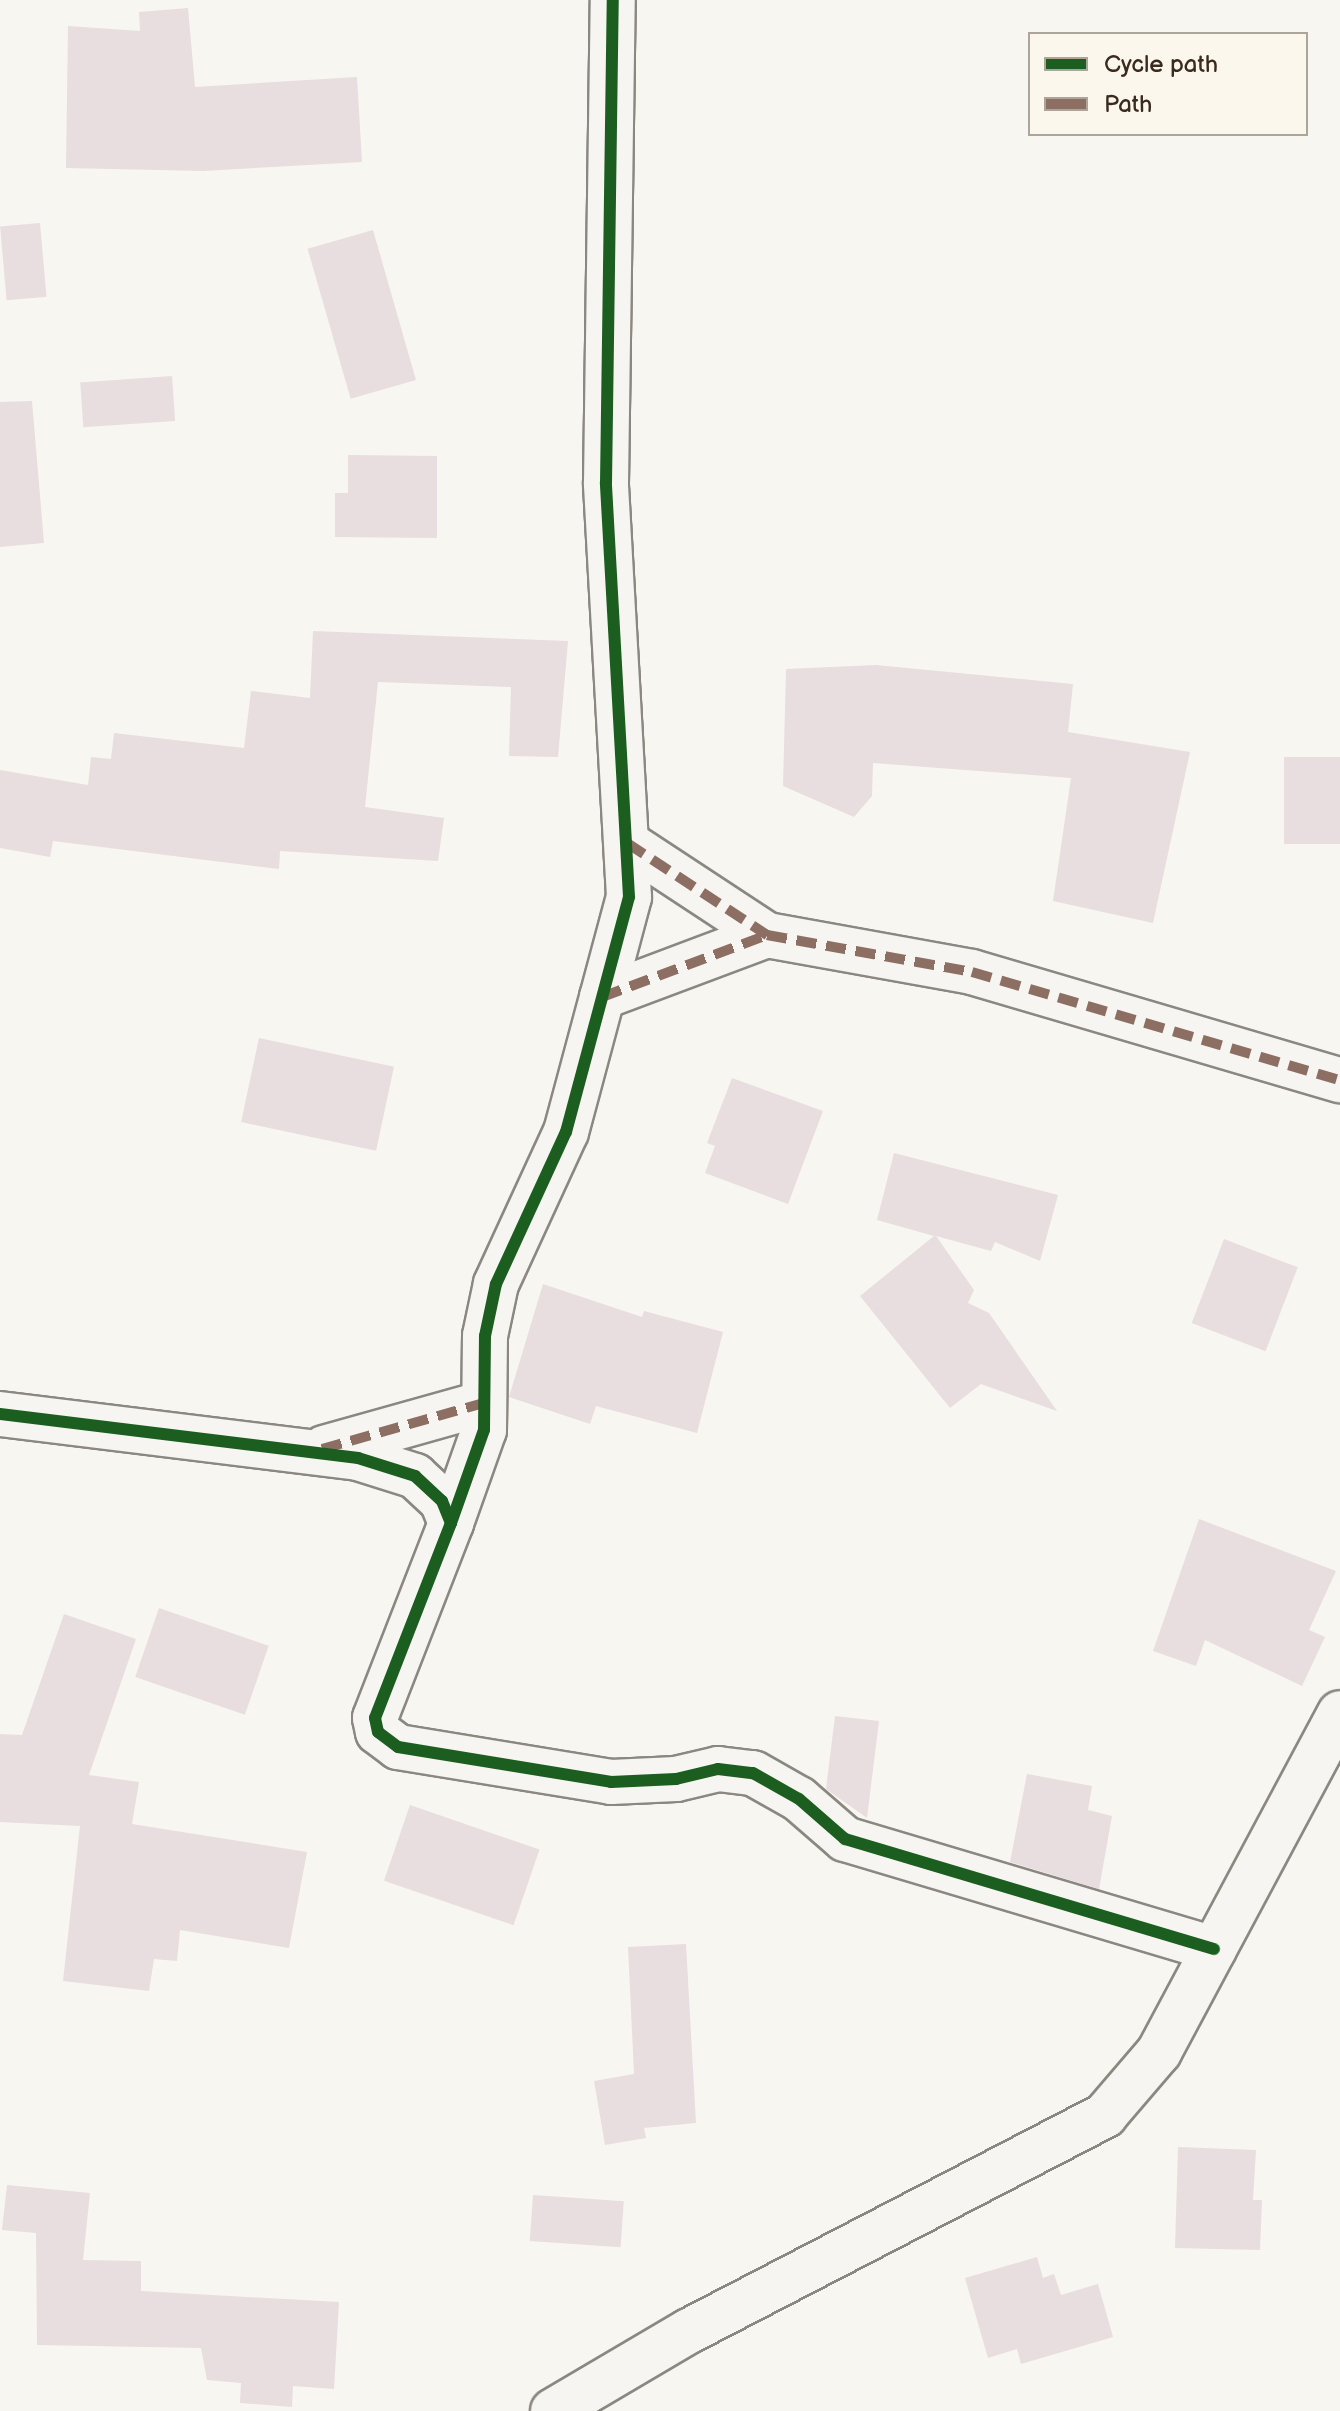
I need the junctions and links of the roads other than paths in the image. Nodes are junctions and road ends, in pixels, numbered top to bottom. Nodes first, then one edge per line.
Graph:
1 (613, 0) edge
2 (627, 843) junction
3 (767, 935) junction
4 (602, 997) junction
5 (1340, 1080) edge
6 (484, 1403) junction
7 (0, 1414) edge
8 (310, 1452) junction
9 (451, 1523) junction
10 (1340, 1713) edge
11 (1214, 1949) junction
12 (553, 2411) edge

1 - 2 street
2 - 3 street
2 - 4 street
3 - 4 street
3 - 5 street
4 - 6 street
6 - 8 street
6 - 9 street
7 - 8 street
8 - 9 street
9 - 11 street
10 - 11 street
11 - 12 street

